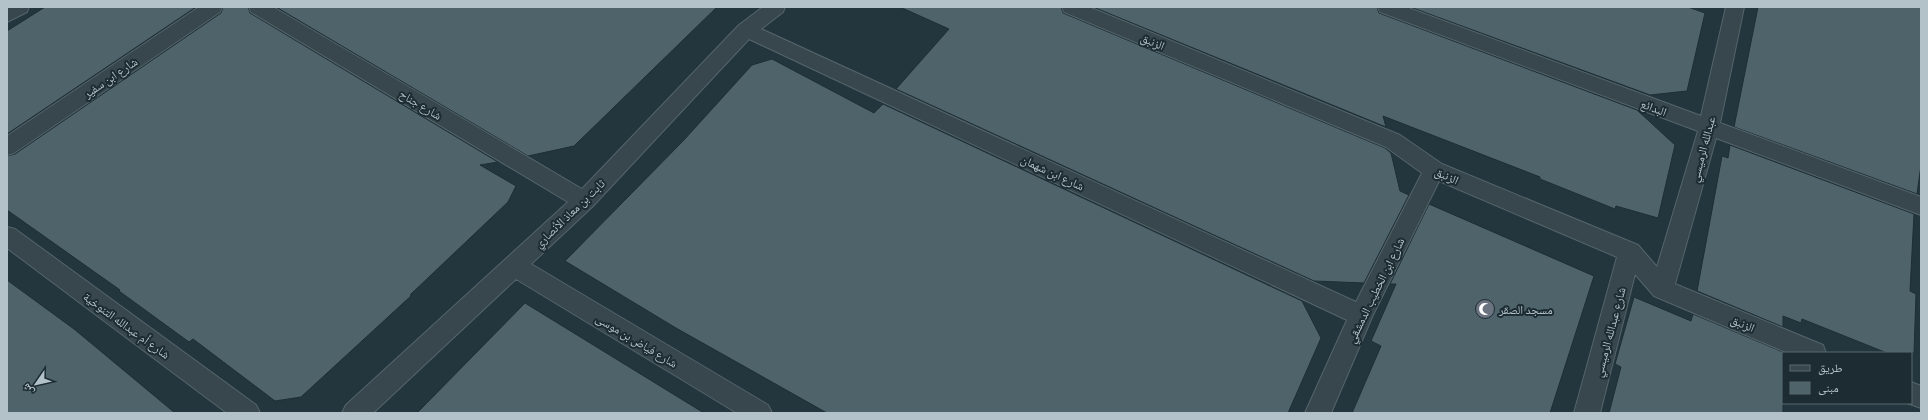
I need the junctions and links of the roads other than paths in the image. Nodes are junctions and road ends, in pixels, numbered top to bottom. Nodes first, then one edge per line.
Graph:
1 (20, 7) edge
2 (213, 7) edge
3 (258, 7) edge
4 (776, 7) edge
5 (1071, 7) edge
6 (1387, 7) edge
7 (1735, 7) edge
8 (7, 15) edge
9 (746, 30) junction
10 (1709, 128) junction
11 (7, 147) edge
12 (1434, 170) junction
13 (584, 201) junction
14 (1921, 206) edge
15 (7, 236) edge
16 (1630, 252) junction
17 (514, 266) junction
18 (1662, 289) junction
19 (1361, 315) junction
20 (1812, 352) edge
21 (1912, 394) edge
22 (1921, 398) edge
23 (247, 413) edge
24 (355, 413) edge
25 (759, 413) edge
26 (1318, 413) edge
27 (1587, 413) edge

1 - 8 street
2 - 11 street, شارع ابن سفير
3 - 13 street, شارع جناح
4 - 9 street, ثابت بن معاذ الأنصاري
5 - 12 street, الزنبق
6 - 10 street, البدائع
7 - 10 street, عبدالله الرميسي
9 - 13 street, ثابت بن معاذ الأنصاري
9 - 19 street, شارع ابن شهمان
10 - 14 street, البدائع
10 - 18 street, عبدالله الرميسي
12 - 16 street, الزنبق
12 - 19 street, شارع ابن الخطيب الدمشقي
13 - 17 street, ثابت بن معاذ الأنصاري
15 - 23 street, شارع أم عبدالله التنوخية
16 - 18 street, الزنبق
16 - 27 street, شارع عبدالله الرميسي
17 - 24 street, ثابت بن معاذ الأنصاري
17 - 25 street, شارع فياض بن موسى
18 - 20 street, الزنبق
19 - 26 street, شارع ابن الخطيب الدمشقي
21 - 22 street

